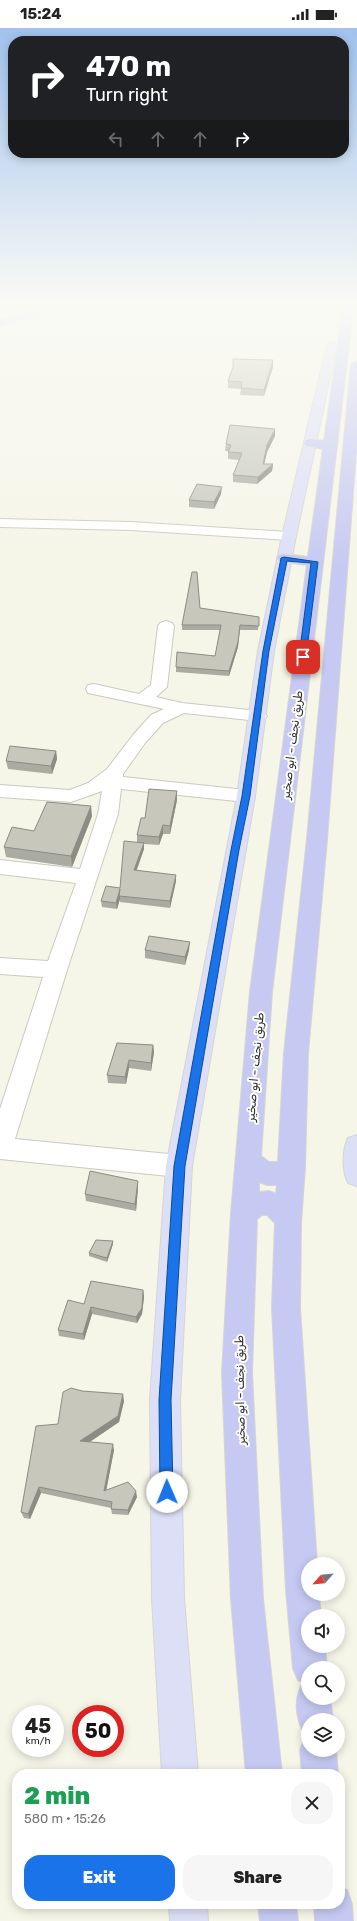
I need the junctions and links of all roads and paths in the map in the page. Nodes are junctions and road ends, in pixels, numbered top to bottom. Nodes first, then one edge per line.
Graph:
1 (343, 390) edge
2 (337, 447) edge
3 (0, 524) edge
4 (286, 547) junction
5 (335, 566) junction
6 (166, 626) dead end
7 (94, 689) dead end
8 (143, 700) junction
9 (182, 708) junction
10 (258, 716) junction
11 (113, 778) junction
12 (0, 791) edge
13 (246, 796) junction
14 (0, 867) edge
15 (88, 877) junction
16 (0, 966) edge
17 (56, 970) junction
18 (357, 1146) edge
19 (0, 1148) edge
20 (248, 1156) junction
21 (180, 1166) junction
22 (292, 1167) junction
23 (357, 1175) edge
24 (244, 1214) junction
25 (288, 1223) junction
26 (309, 1661) edge
27 (319, 1757) edge
28 (180, 1769) edge
29 (264, 1769) edge
30 (320, 1769) edge
31 (188, 1909) edge
32 (278, 1909) edge
33 (333, 1909) edge
34 (189, 1921) edge
35 (279, 1921) edge
36 (334, 1921) edge

1 - 2 highway, طريق نجف - ابو صخير
2 - 4 main road
2 - 5 highway, طريق نجف - ابو صخير
3 - 4 street
4 - 5 highway
4 - 10 main road
5 - 20 highway, طريق نجف - ابو صخير
5 - 22 highway, طريق نجف - ابو صخير
6 - 8 street
7 - 8 street
8 - 9 street
9 - 10 street
9 - 11 street
10 - 13 main road
11 - 12 street
11 - 13 street
11 - 15 street
13 - 21 main road
14 - 15 street
15 - 17 street
16 - 17 street
17 - 19 street
18 - 23 main road
19 - 21 street
20 - 22 highway
20 - 24 highway, طريق نجف - ابو صخير
21 - 28 main road
22 - 25 highway, طريق نجف - ابو صخير
24 - 25 highway
24 - 29 highway, طريق نجف - ابو صخير
25 - 26 highway, طريق نجف - ابو صخير
27 - 30 highway
31 - 34 main road
32 - 35 highway
33 - 36 highway

